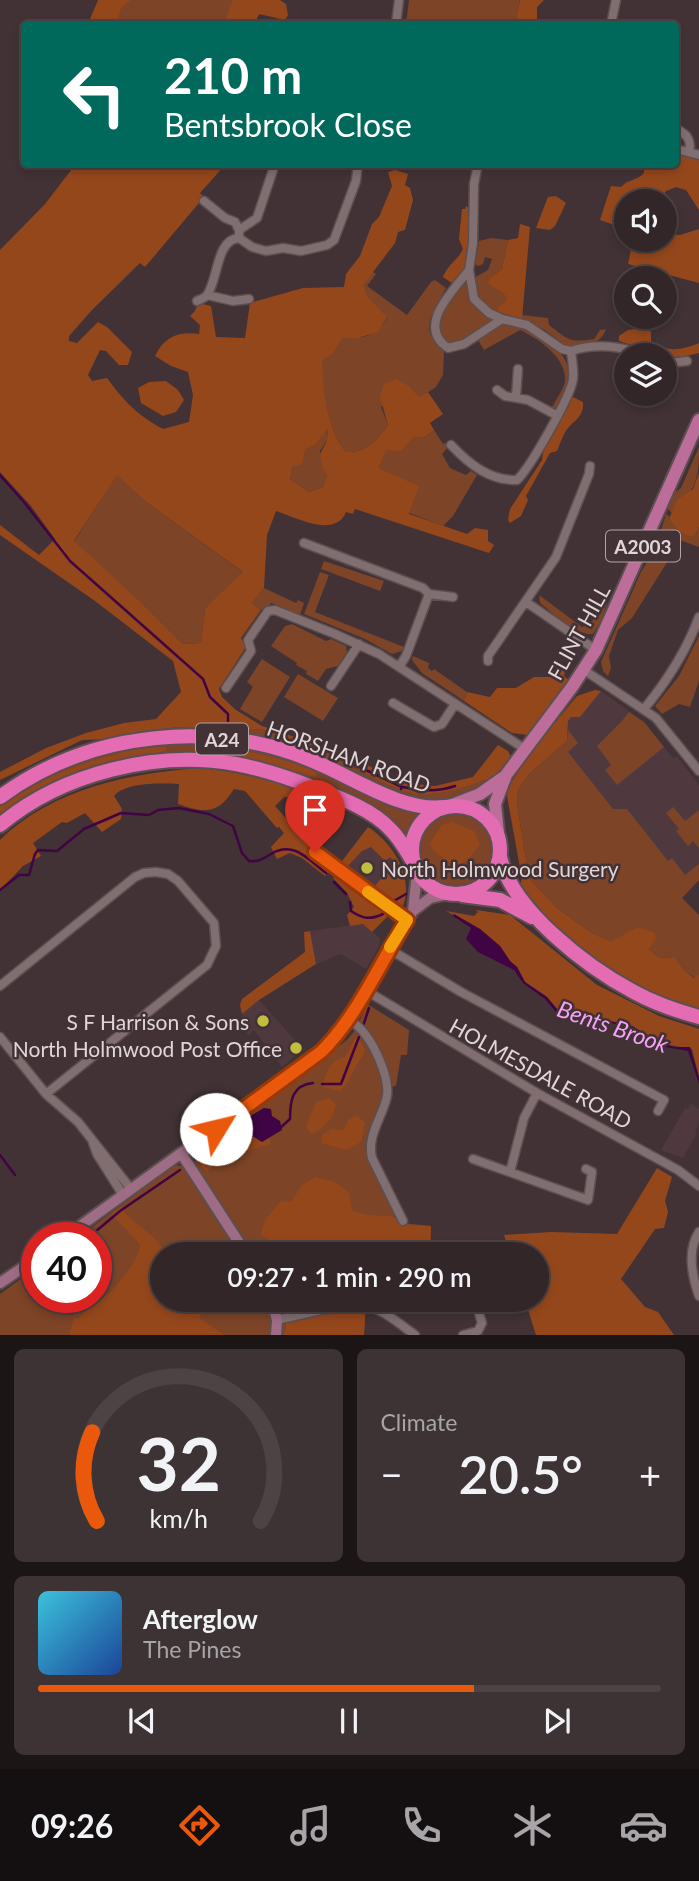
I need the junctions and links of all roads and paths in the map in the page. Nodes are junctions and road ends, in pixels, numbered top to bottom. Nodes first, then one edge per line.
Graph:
1 (399, 0) edge
2 (617, 0) edge
3 (396, 21) edge
4 (612, 21) edge
5 (679, 131) edge
6 (679, 150) edge
7 (689, 152) junction
8 (699, 155) edge
9 (357, 168) edge
10 (477, 168) edge
11 (273, 170) dead end
12 (204, 201) dead end
13 (239, 234) junction
14 (469, 270) junction
15 (207, 295) junction
16 (249, 299) dead end
17 (197, 301) dead end
18 (502, 319) junction
19 (614, 346) edge
20 (571, 351) junction
21 (687, 361) dead end
22 (677, 362) edge
23 (518, 369) dead end
24 (496, 390) dead end
25 (516, 397) junction
26 (556, 415) junction
27 (699, 420) edge
28 (451, 445) dead end
29 (590, 466) dead end
30 (304, 543) dead end
31 (429, 594) junction
32 (453, 597) dead end
33 (526, 603) junction
34 (699, 617) edge
35 (359, 644) junction
36 (596, 650) junction
37 (488, 661) dead end
38 (399, 667) junction
39 (584, 670) junction
40 (331, 686) dead end
41 (226, 688) dead end
42 (393, 703) dead end
43 (455, 704) junction
44 (645, 709) junction
45 (525, 749) junction
46 (699, 771) edge
47 (506, 775) junction
48 (0, 796) edge
49 (447, 807) junction
50 (0, 825) edge
51 (500, 849) junction
52 (315, 852) dead end
53 (415, 867) junction
54 (454, 893) junction
55 (410, 916) junction
56 (542, 922) junction
57 (389, 949) junction
58 (0, 986) edge
59 (365, 990) junction
60 (699, 1017) edge
61 (349, 1019) junction
62 (0, 1037) edge
63 (537, 1093) junction
64 (46, 1094) junction
65 (658, 1111) dead end
66 (181, 1153) junction
67 (473, 1159) dead end
68 (586, 1169) dead end
69 (510, 1172) junction
70 (699, 1186) edge
71 (127, 1192) junction
72 (403, 1221) dead end
73 (86, 1222) edge
74 (699, 1232) edge
75 (239, 1242) edge
76 (21, 1269) edge
77 (0, 1283) edge
78 (699, 1296) edge
79 (275, 1312) edge
80 (479, 1312) edge
81 (277, 1320) junction
82 (276, 1335) edge
83 (414, 1335) edge
84 (463, 1335) edge

1 - 3 street
2 - 4 street
5 - 7 street
6 - 7 street
7 - 8 street
9 - 13 street
10 - 14 street
11 - 13 street
12 - 13 street
13 - 15 street
14 - 18 street
14 - 18 street
15 - 16 street
15 - 17 street
18 - 20 street
19 - 20 street
20 - 26 street
21 - 22 street
23 - 25 street
24 - 25 street
25 - 26 street
26 - 28 street
27 - 36 main road, FLINT HILL / A2003
29 - 33 street
30 - 31 street
31 - 32 street
31 - 38 street
33 - 36 street
33 - 37 street
34 - 44 street
35 - 38 street
35 - 40 street
35 - 41 street
36 - 39 main road, FLINT HILL / A2003
38 - 43 street
39 - 44 street
39 - 45 main road, FLINT HILL / A2003
42 - 43 street
43 - 45 street
44 - 46 street
45 - 47 main road, FLINT HILL / A2003
47 - 49 main road, FLINT HILL / A2003
47 - 51 main road, FLINT HILL / A2003
48 - 49 highway, HORSHAM ROAD / A24
49 - 51 highway
49 - 53 highway
50 - 53 highway, HORSHAM ROAD / A24
51 - 54 highway
51 - 56 highway
52 - 55 street
53 - 54 highway
53 - 55 street
54 - 55 street
54 - 56 highway
55 - 57 street
56 - 60 highway
57 - 59 street
57 - 65 street
58 - 64 street
59 - 61 street
59 - 63 street, HOLMESDALE ROAD
61 - 66 street
61 - 72 street
62 - 64 street
63 - 69 street
63 - 70 street, HOLMESDALE ROAD
64 - 71 street
66 - 71 street
66 - 75 street
67 - 69 street
68 - 69 street
71 - 73 street
74 - 78 street
76 - 77 street
79 - 81 street
80 - 84 street
81 - 82 street
81 - 83 street

